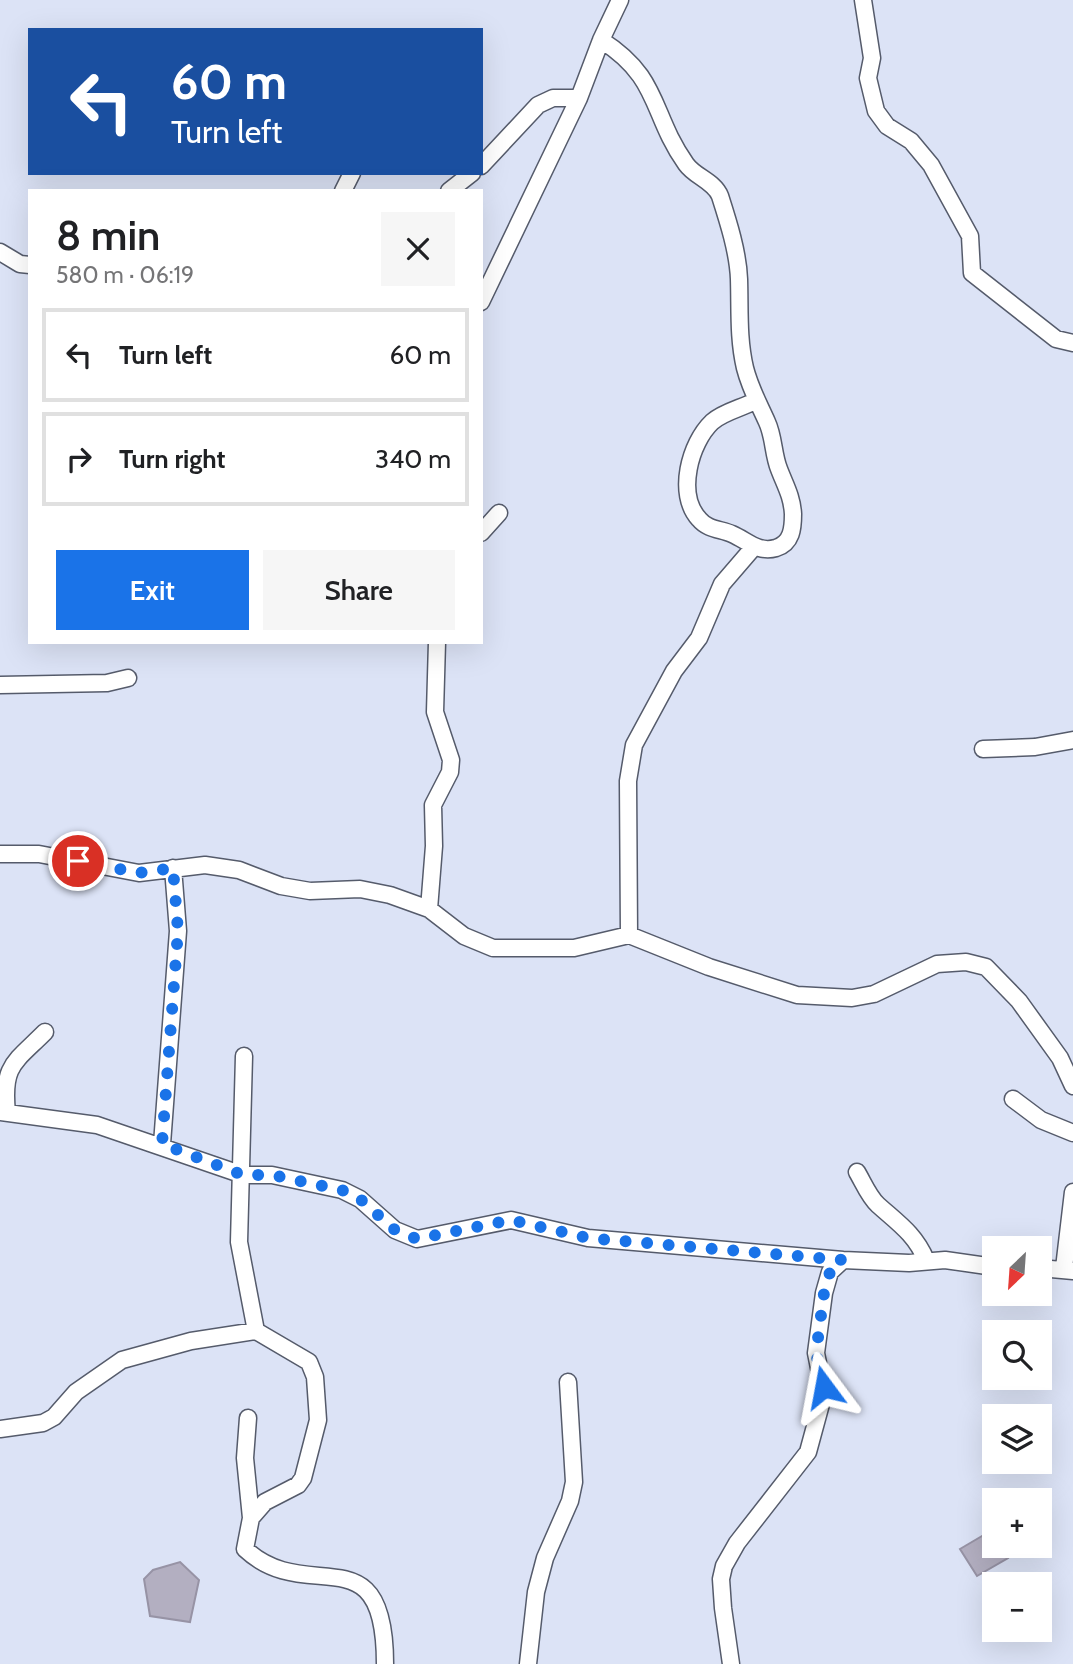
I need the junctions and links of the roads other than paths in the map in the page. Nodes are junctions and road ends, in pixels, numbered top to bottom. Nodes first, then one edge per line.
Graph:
1 (620, 0) edge
2 (863, 0) edge
3 (601, 40) junction
4 (579, 98) junction
5 (483, 163) edge
6 (469, 175) edge
7 (452, 189) edge
8 (0, 252) edge
9 (28, 265) edge
10 (483, 298) edge
11 (1073, 342) edge
12 (755, 401) junction
13 (499, 513) dead end
14 (483, 531) edge
15 (753, 548) junction
16 (437, 644) edge
17 (128, 678) dead end
18 (0, 685) edge
19 (1073, 740) edge
20 (984, 749) dead end
21 (0, 854) edge
22 (173, 868) junction
23 (429, 909) junction
24 (629, 935) junction
25 (46, 1032) dead end
26 (244, 1056) dead end
27 (1073, 1086) edge
28 (1013, 1099) dead end
29 (4, 1112) edge
30 (1073, 1133) edge
31 (162, 1144) junction
32 (857, 1172) dead end
33 (243, 1175) junction
34 (1073, 1192) edge
35 (843, 1260) junction
36 (926, 1260) junction
37 (982, 1265) edge
38 (1069, 1269) edge
39 (256, 1331) junction
40 (568, 1382) dead end
41 (248, 1418) dead end
42 (0, 1429) edge
43 (251, 1518) junction
44 (385, 1664) edge
45 (528, 1664) edge
46 (731, 1664) edge

1 - 3 street
2 - 11 street
3 - 4 street
3 - 12 street
4 - 5 street
4 - 10 street
6 - 7 street
8 - 9 street
12 - 15 street
12 - 15 street
13 - 14 street
15 - 24 street
16 - 23 street
17 - 18 street
19 - 20 street
21 - 22 street
22 - 23 street
22 - 31 street
23 - 24 street
24 - 27 street
25 - 29 street
26 - 33 street
28 - 30 street
29 - 31 street
31 - 33 street
32 - 36 street
33 - 35 street
33 - 39 street
34 - 38 street
35 - 36 street
35 - 46 street
36 - 37 street
39 - 42 street
39 - 43 street
40 - 45 street
41 - 43 street
43 - 44 street

